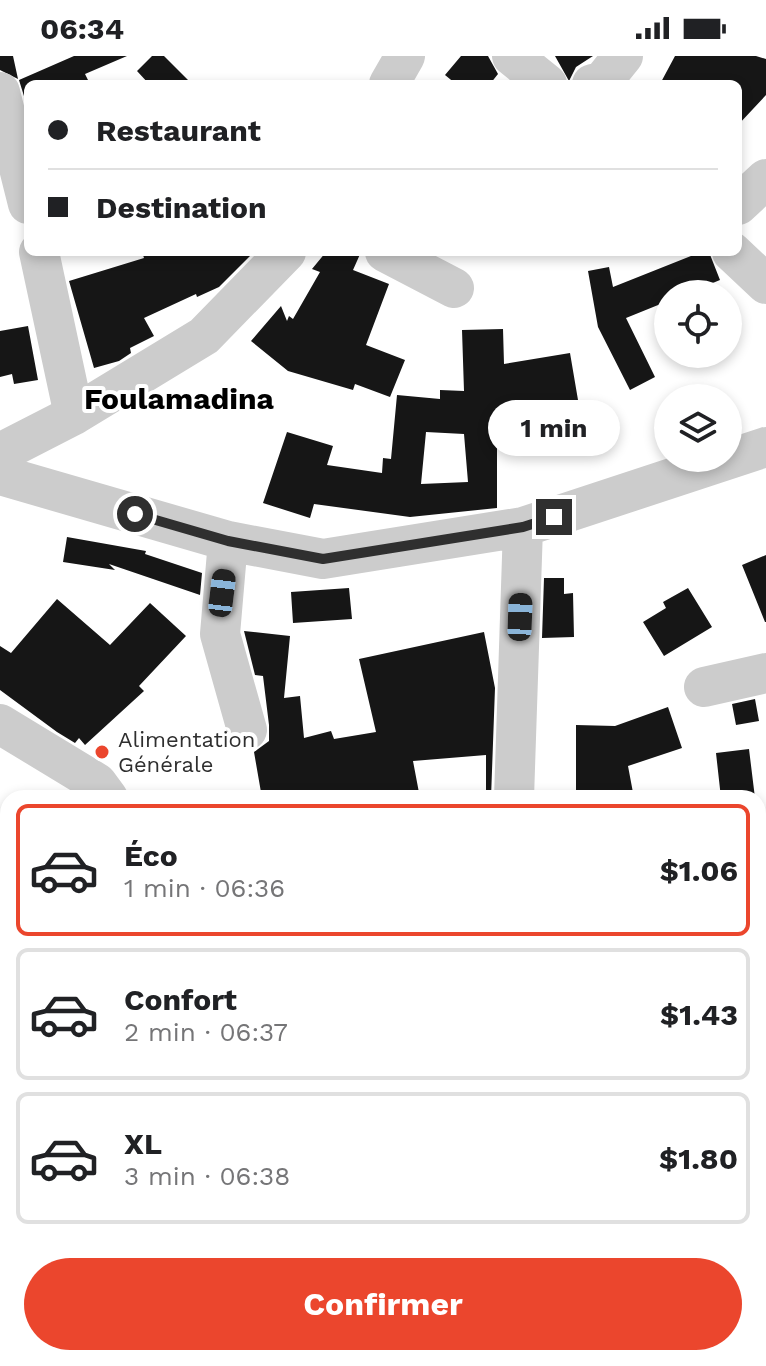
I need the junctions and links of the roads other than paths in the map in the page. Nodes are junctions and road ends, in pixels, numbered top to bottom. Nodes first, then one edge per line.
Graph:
1 (405, 56) edge
2 (512, 56) edge
3 (623, 56) edge
4 (391, 80) edge
5 (542, 80) edge
6 (604, 80) edge
7 (0, 92) edge
8 (766, 179) edge
9 (24, 188) edge
10 (742, 201) edge
11 (40, 256) edge
12 (282, 256) edge
13 (393, 256) edge
14 (736, 256) edge
15 (766, 284) edge
16 (454, 288) dead end
17 (74, 415) junction
18 (766, 447) edge
19 (0, 453) edge
20 (0, 475) edge
21 (523, 527) junction
22 (228, 541) junction
23 (766, 673) edge
24 (704, 687) dead end
25 (0, 724) edge
26 (247, 730) dead end
27 (102, 790) edge
28 (514, 790) edge

1 - 4 street
2 - 5 street
3 - 6 street
7 - 9 street
8 - 10 street
11 - 17 street
12 - 17 street
13 - 16 street
14 - 15 street
17 - 19 street
18 - 21 street
20 - 22 street
21 - 22 street
21 - 28 street
22 - 26 street
23 - 24 street
25 - 27 street

